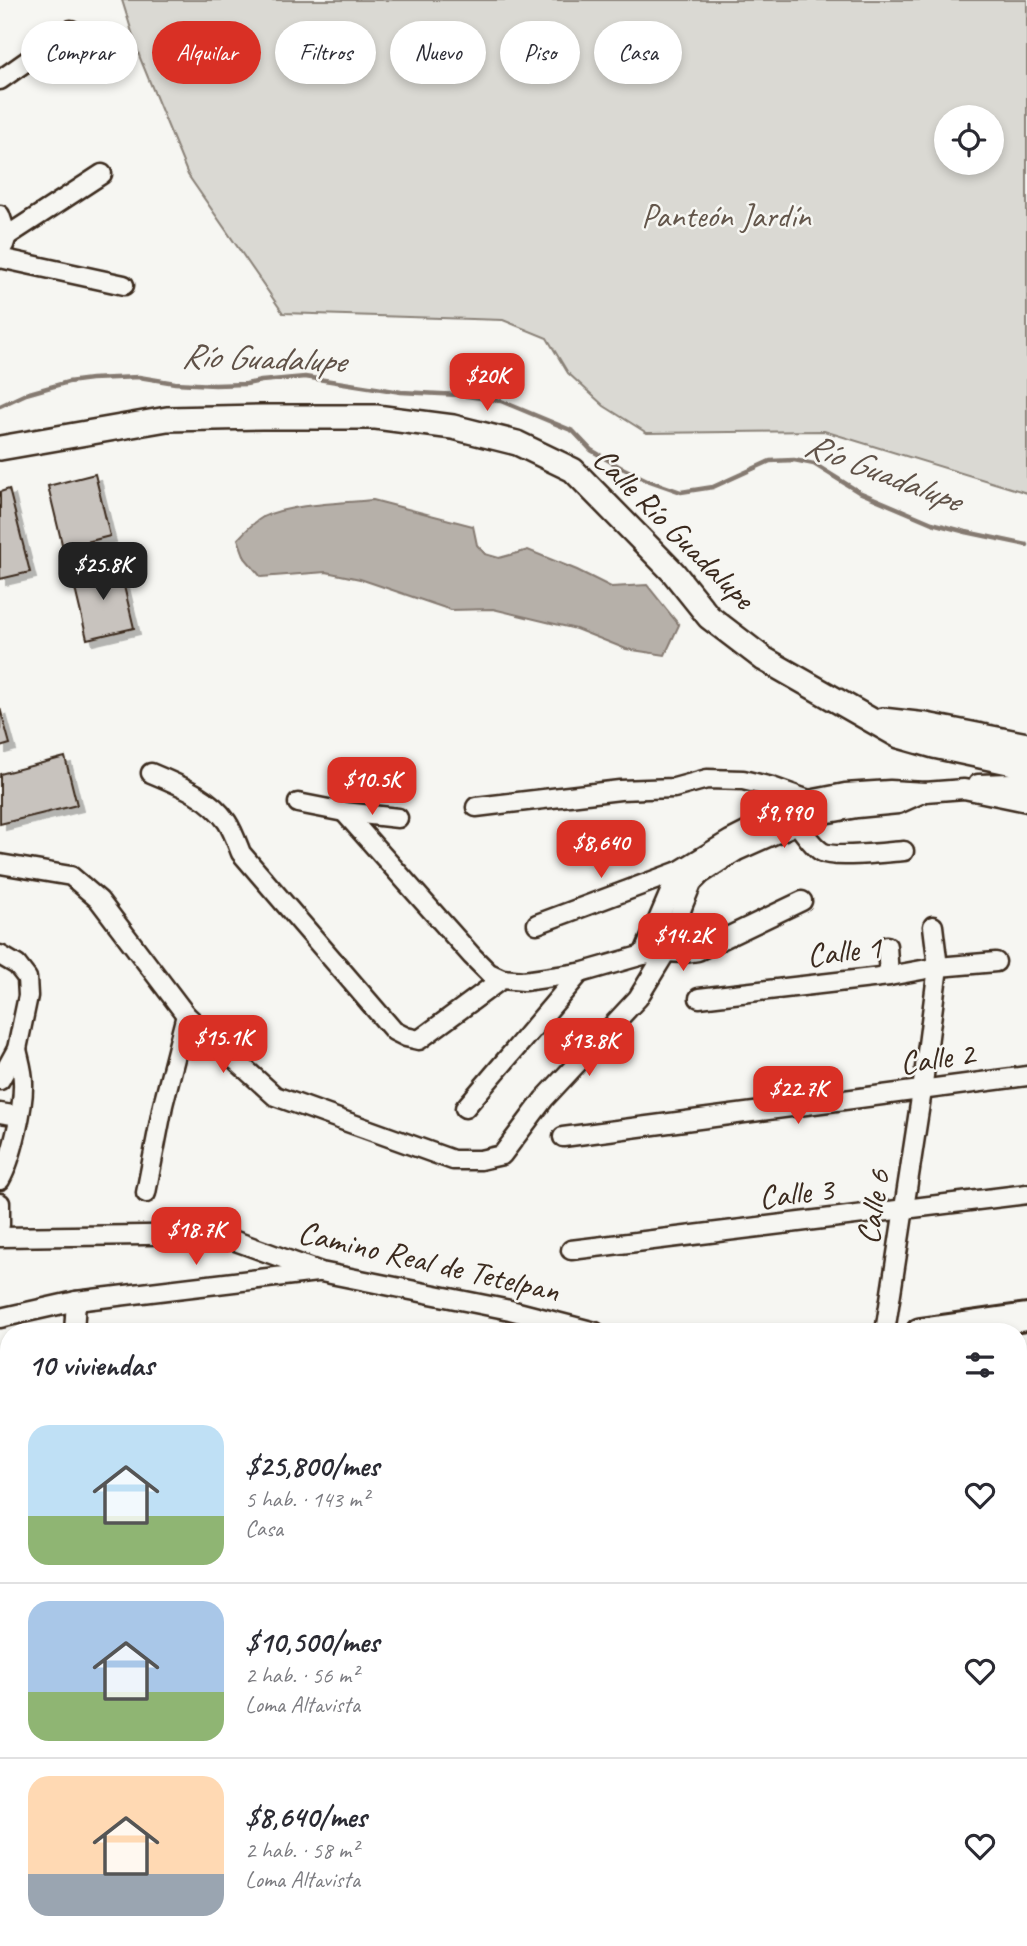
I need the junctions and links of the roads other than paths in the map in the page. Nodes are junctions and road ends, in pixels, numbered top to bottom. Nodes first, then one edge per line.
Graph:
1 (21, 65) edge
2 (0, 80) edge
3 (102, 174) dead end
4 (0, 215) edge
5 (2, 249) edge
6 (124, 285) dead end
7 (0, 448) edge
8 (868, 719) junction
9 (1027, 745) edge
10 (1027, 766) edge
11 (151, 773) dead end
12 (1027, 785) edge
13 (964, 789) junction
14 (1027, 802) edge
15 (298, 803) dead end
16 (476, 807) dead end
17 (813, 807) junction
18 (344, 811) junction
19 (796, 823) junction
20 (373, 844) junction
21 (904, 851) dead end
22 (0, 864) edge
23 (679, 871) junction
24 (802, 901) dead end
25 (537, 924) dead end
26 (933, 926) dead end
27 (887, 946) dead end
28 (666, 952) junction
29 (0, 955) edge
30 (643, 955) junction
31 (996, 962) dead end
32 (938, 967) junction
33 (580, 973) junction
34 (888, 976) junction
35 (502, 979) junction
36 (647, 982) junction
37 (699, 998) dead end
38 (186, 1015) junction
39 (16, 1049) junction
40 (1027, 1076) edge
41 (0, 1080) edge
42 (922, 1091) junction
43 (465, 1108) dead end
44 (0, 1113) edge
45 (19, 1116) junction
46 (563, 1138) dead end
47 (0, 1180) edge
48 (146, 1194) dead end
49 (1027, 1194) edge
50 (0, 1203) edge
51 (902, 1210) junction
52 (0, 1225) edge
53 (0, 1237) edge
54 (571, 1250) dead end
55 (321, 1272) junction
56 (76, 1301) junction
57 (1027, 1317) edge
58 (0, 1318) edge
59 (75, 1323) edge
60 (560, 1323) edge
61 (885, 1323) edge
62 (984, 1323) edge

1 - 2 street
3 - 5 street
4 - 5 street
5 - 6 street
7 - 8 street, Calle Río Guadalupe
8 - 9 street, Calle Río Guadalupe
8 - 10 street, Calle Río Guadalupe
11 - 35 street
12 - 13 street
13 - 14 street
13 - 17 street
15 - 18 street
16 - 17 street
17 - 19 street
17 - 23 street
18 - 20 street
18 - 20 street
19 - 21 street
19 - 28 street
20 - 35 street
22 - 38 street
23 - 25 street
23 - 30 street
24 - 28 street
26 - 32 street, Calle 6
27 - 34 street
28 - 30 street
28 - 36 street
29 - 39 street
30 - 33 street
30 - 36 street
31 - 32 street, Calle 1
32 - 34 street, Calle 1
32 - 42 street, Calle 6
33 - 35 street
33 - 43 street
34 - 37 street, Calle 1
36 - 38 street
38 - 48 street
39 - 41 street
39 - 45 street
40 - 42 street, Calle 2
42 - 46 street, Calle 2
42 - 51 street, Calle 6
44 - 45 street
45 - 47 street
49 - 51 street, Calle 3
50 - 52 street
51 - 54 street, Calle 3
51 - 61 street, Calle 6
53 - 55 street, Camino Real de Tetelpan
55 - 56 street
55 - 60 street, Camino Real de Tetelpan
56 - 58 street
56 - 59 street
57 - 62 main road

